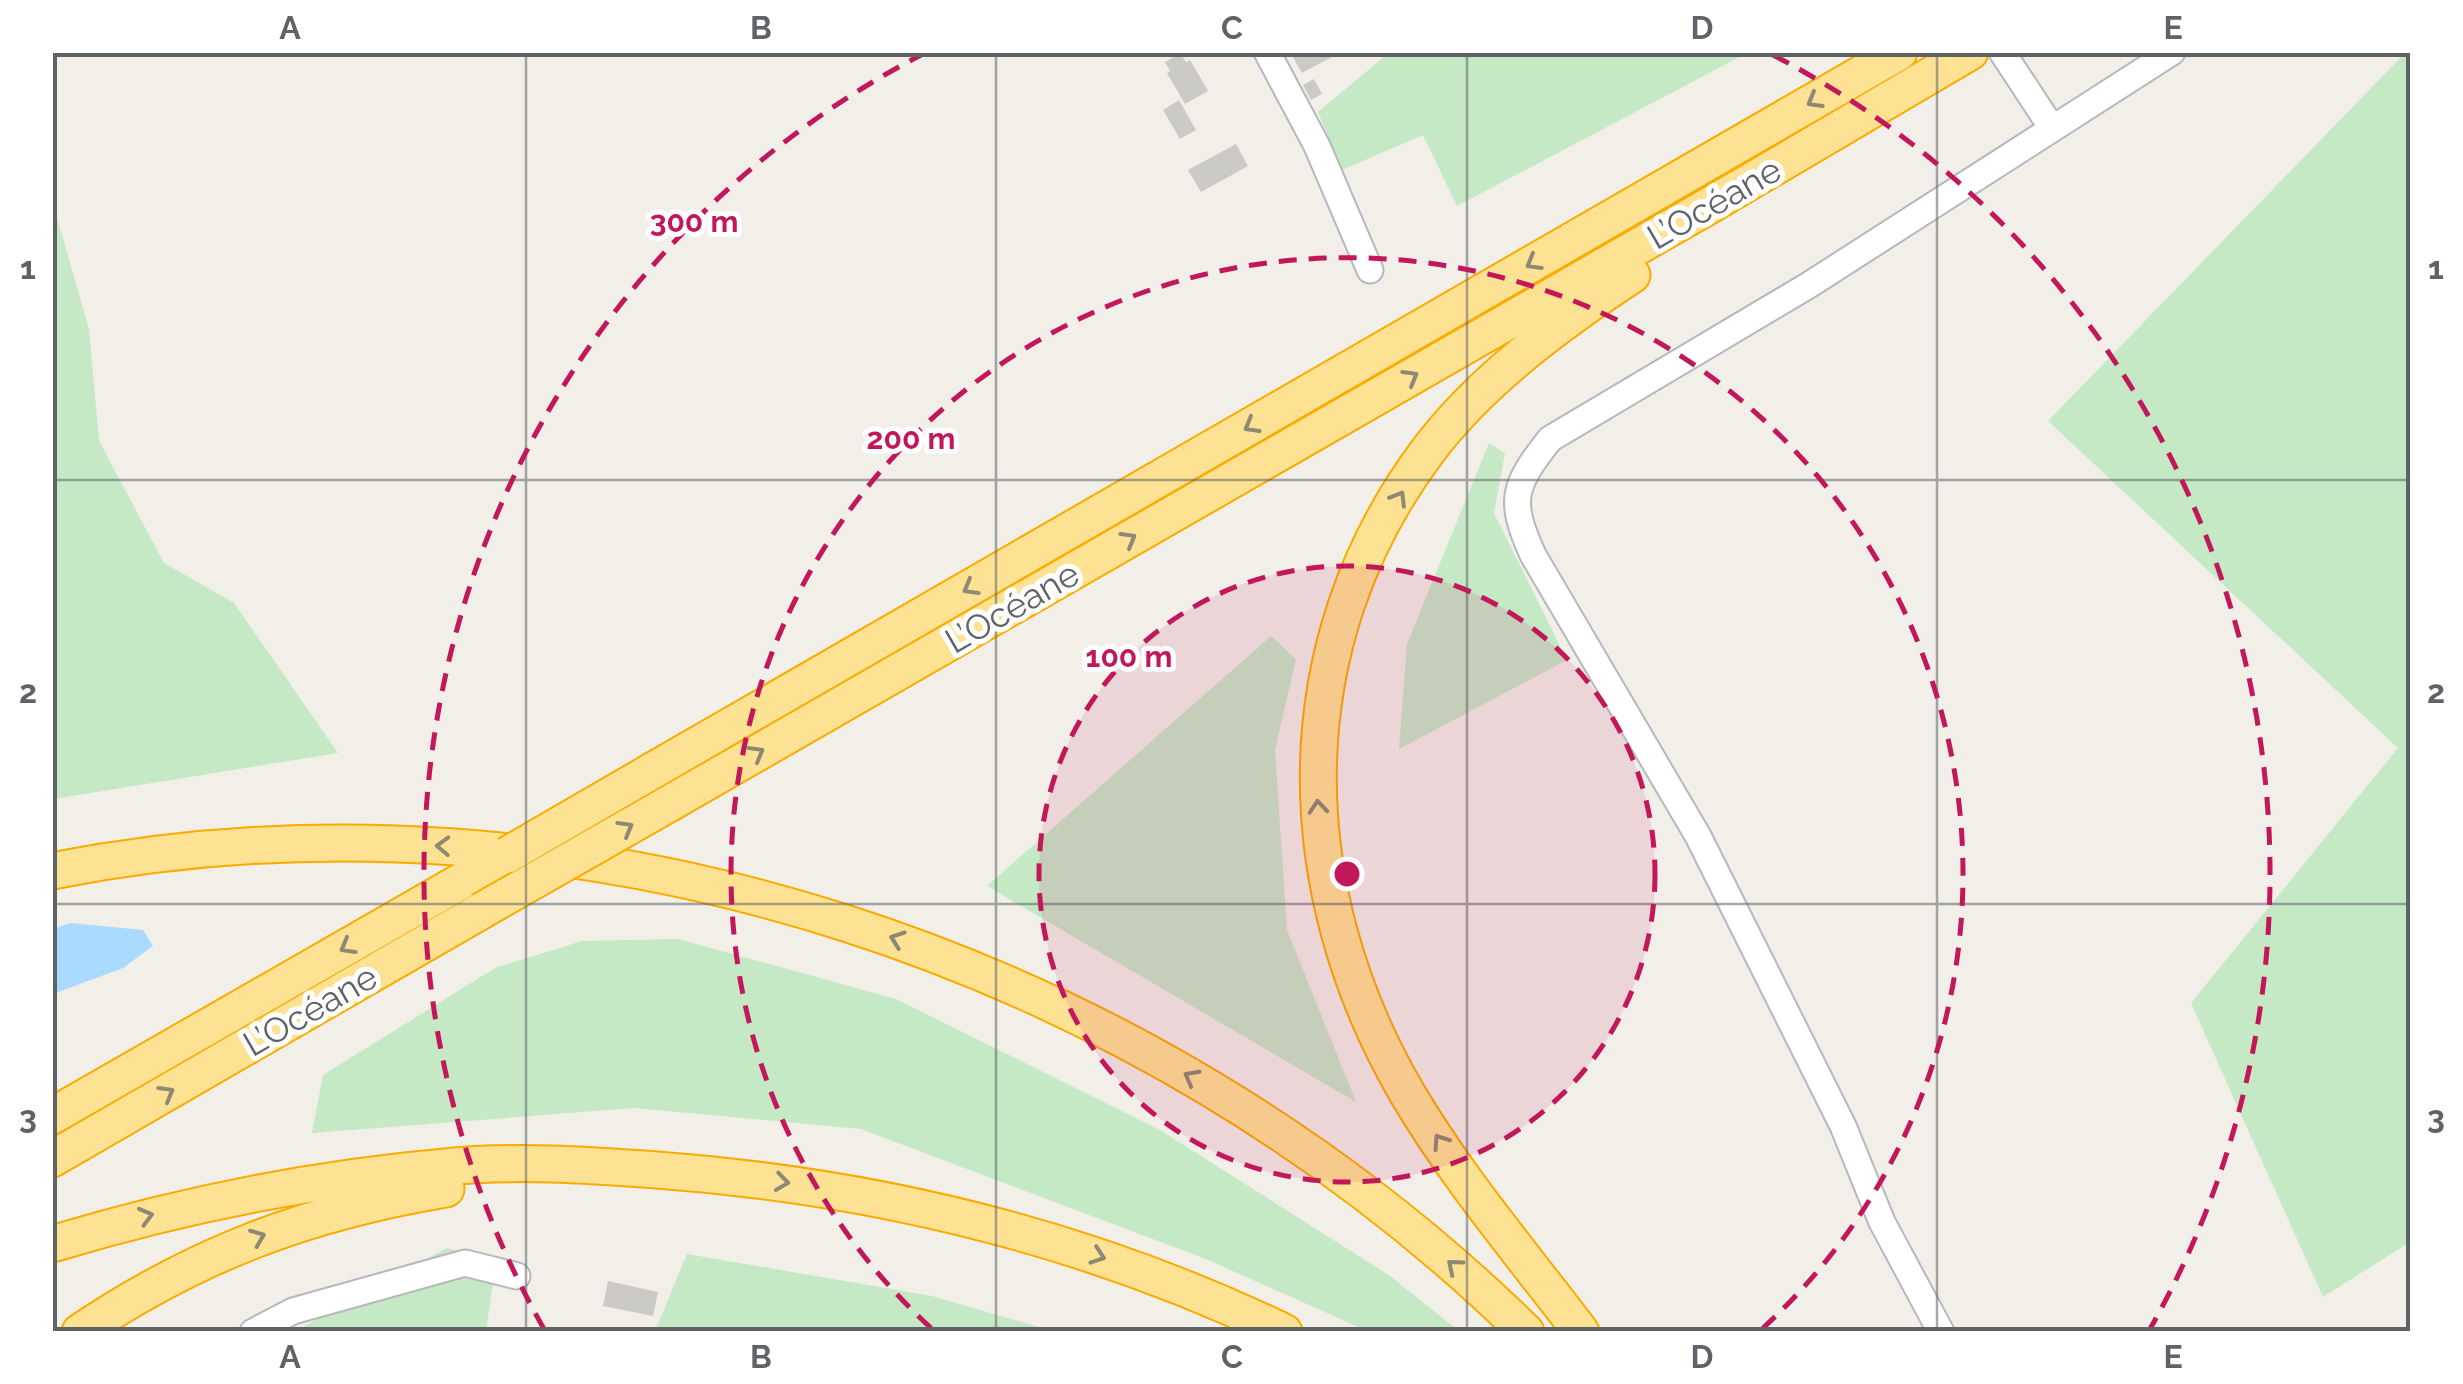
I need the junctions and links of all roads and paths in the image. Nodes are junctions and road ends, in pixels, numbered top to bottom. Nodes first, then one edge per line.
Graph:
1 (1267, 52) edge
2 (1899, 52) edge
3 (1970, 52) edge
4 (2002, 52) edge
5 (2172, 52) edge
6 (2052, 128) junction
7 (1712, 204) junction
8 (1370, 270) dead end
9 (52, 872) edge
10 (271, 991) junction
11 (52, 1088) edge
12 (52, 1116) edge
13 (52, 1159) edge
14 (685, 1172) junction
15 (52, 1244) edge
16 (517, 1276) dead end
17 (80, 1332) edge
18 (253, 1332) edge
19 (1284, 1332) edge
20 (1526, 1332) edge
21 (1581, 1332) edge
22 (1940, 1332) edge

1 - 8 street
2 -> 10 highway, L’Océane, bridge
3 - 7 highway, L’Océane
4 - 6 street
5 - 6 street
6 - 22 street
13 -> 7 highway, L’Océane, bridge
21 -> 7 highway
20 -> 9 highway
10 - 11 highway
10 - 12 highway, L’Océane
15 -> 14 highway
17 -> 14 highway
14 -> 19 highway
16 - 18 street

